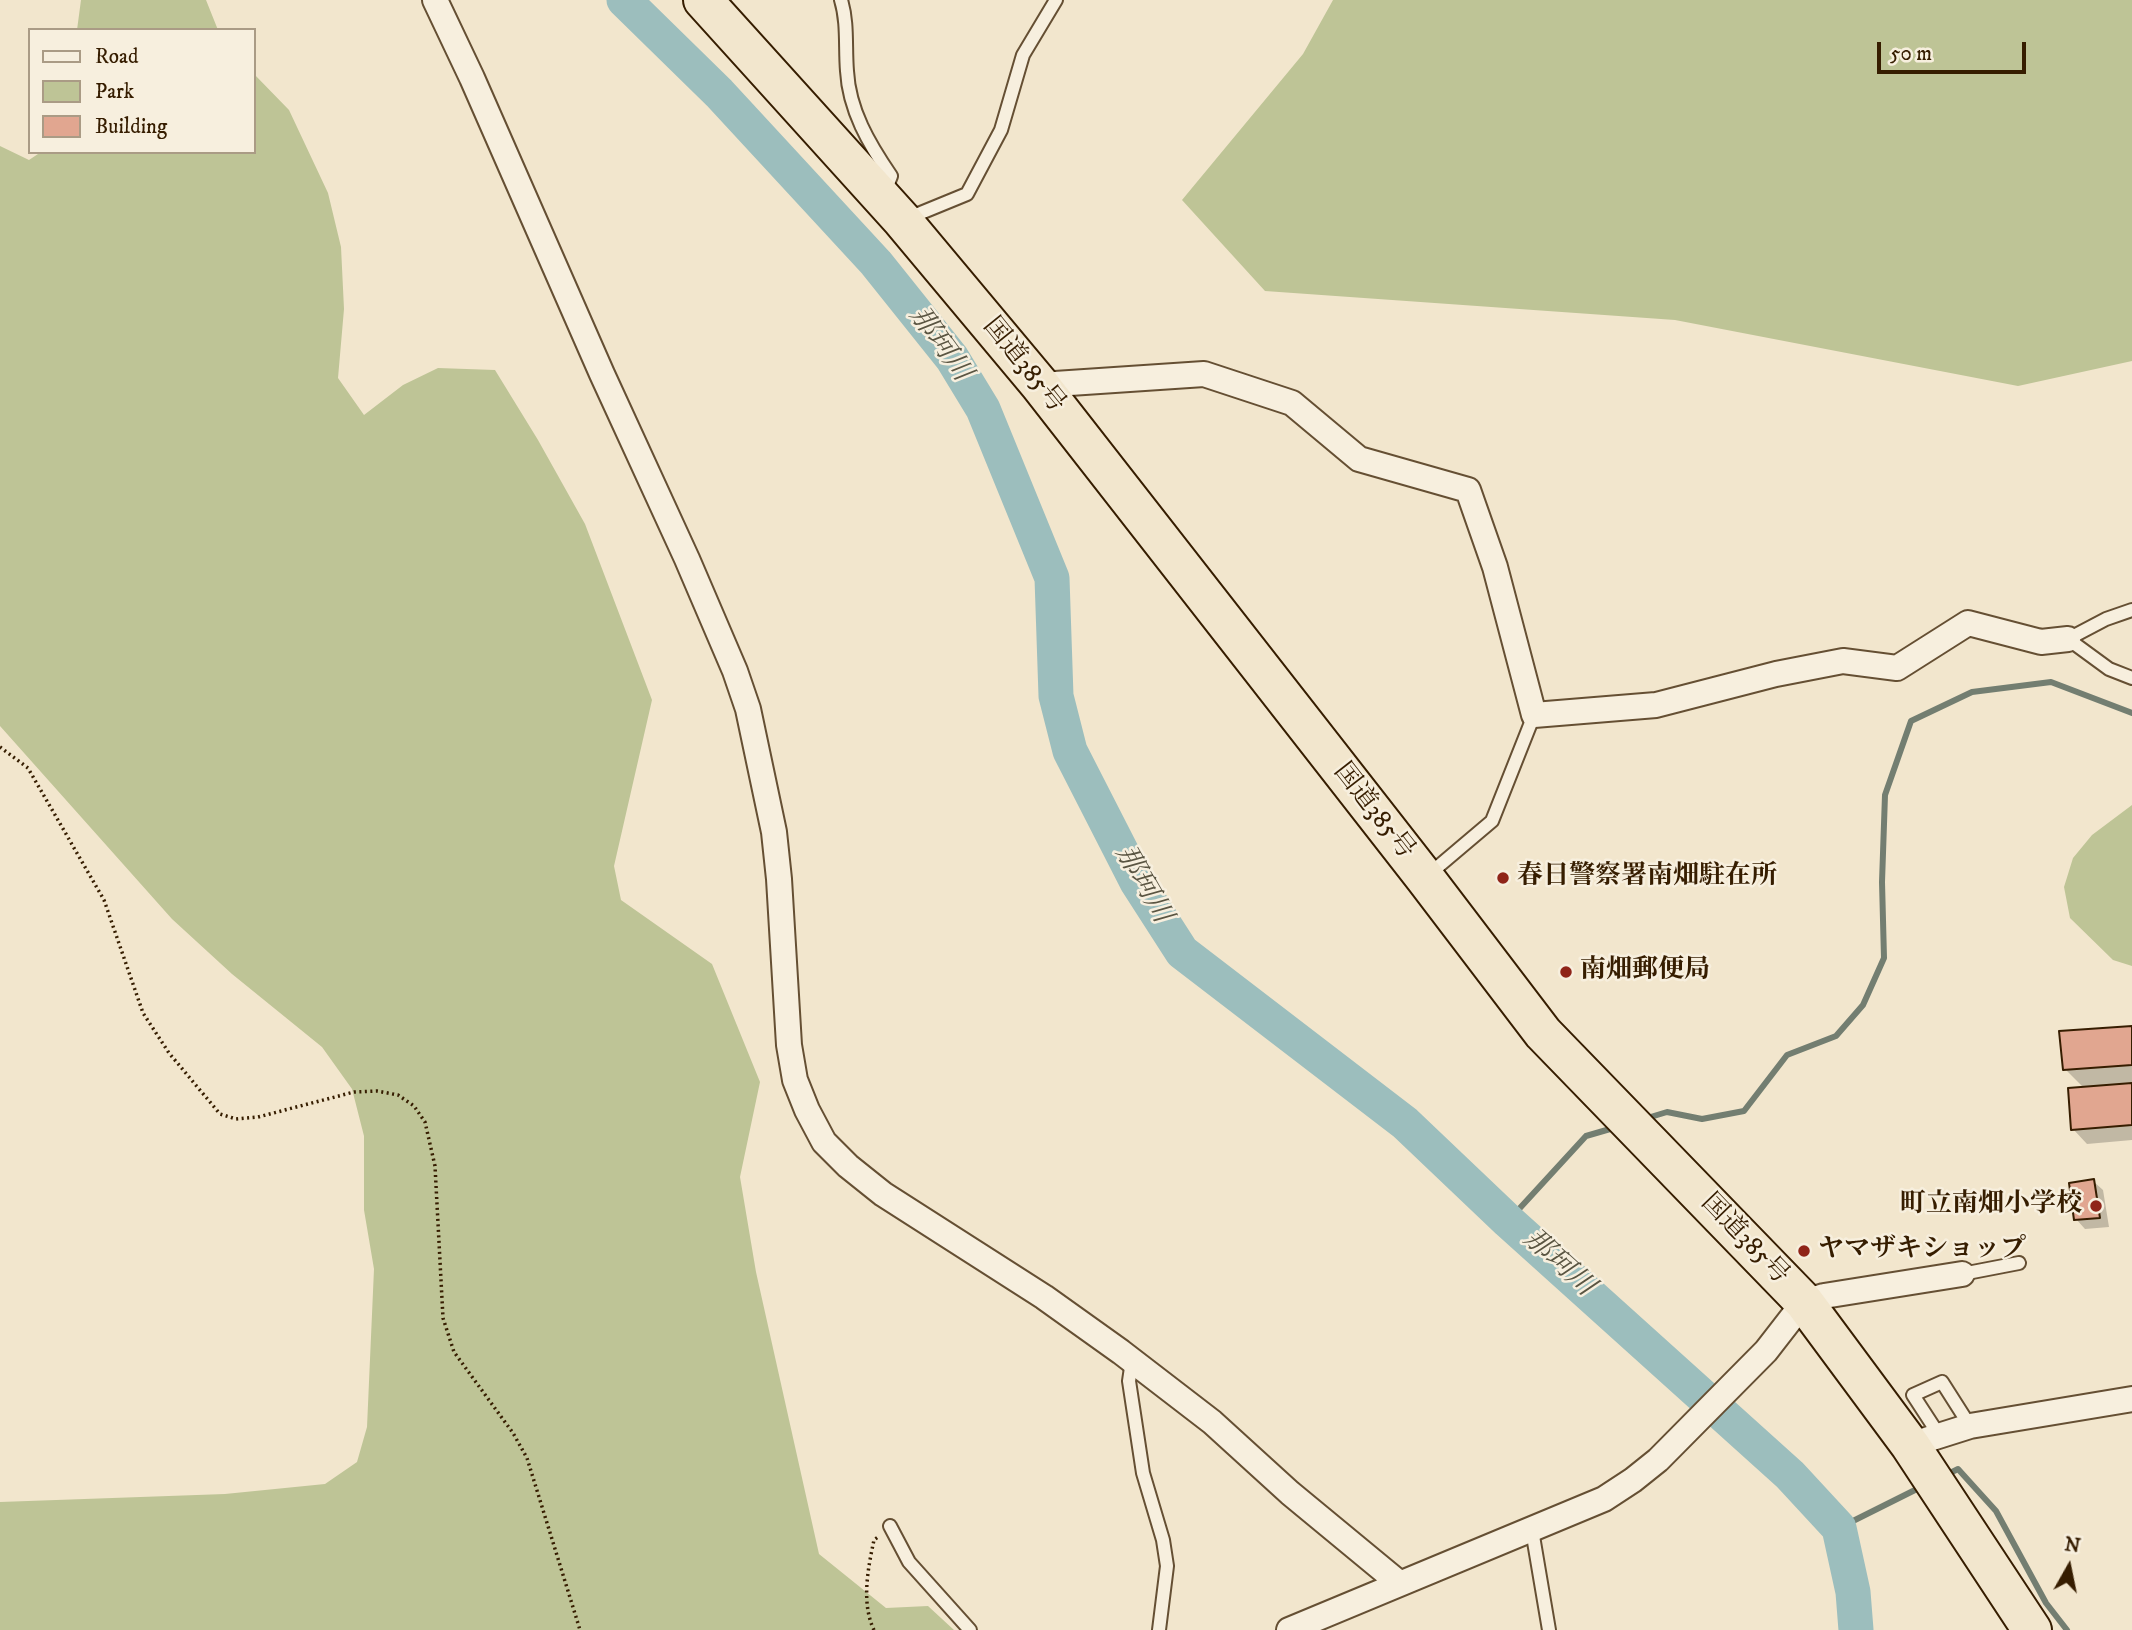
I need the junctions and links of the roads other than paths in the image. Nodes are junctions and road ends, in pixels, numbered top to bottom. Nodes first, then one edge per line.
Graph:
1 (435, 0) edge
2 (703, 0) edge
3 (841, 0) edge
4 (1056, 0) edge
5 (892, 210) junction
6 (1040, 385) junction
7 (2132, 610) edge
8 (2068, 639) junction
9 (2132, 678) edge
10 (1534, 715) junction
11 (1425, 878) junction
12 (2020, 1264) dead end
13 (1962, 1275) joint
14 (1804, 1302) junction
15 (1132, 1360) junction
16 (2132, 1399) edge
17 (1970, 1426) junction
18 (1925, 1440) junction
19 (890, 1526) road end
20 (1532, 1530) junction
21 (1399, 1583) junction
22 (970, 1630) edge
23 (1158, 1630) edge
24 (1289, 1630) edge
25 (1549, 1630) edge
26 (2032, 1630) edge

1 - 15 street
2 - 5 highway, 国道385号
3 - 5 lane
4 - 5 lane
5 - 6 highway, 国道385号
6 - 10 street
6 - 11 highway, 国道385号
7 - 8 lane
8 - 9 lane
8 - 10 street
10 - 11 lane
11 - 14 highway, 国道385号
12 - 13 lane
13 - 14 street
14 - 18 highway, 国道385号
14 - 20 street
15 - 21 street
15 - 23 lane
16 - 17 street
17 - 18 street
17 - 18 lane
18 - 26 highway, 国道385号
19 - 22 lane
20 - 21 street
20 - 25 lane
21 - 24 street

